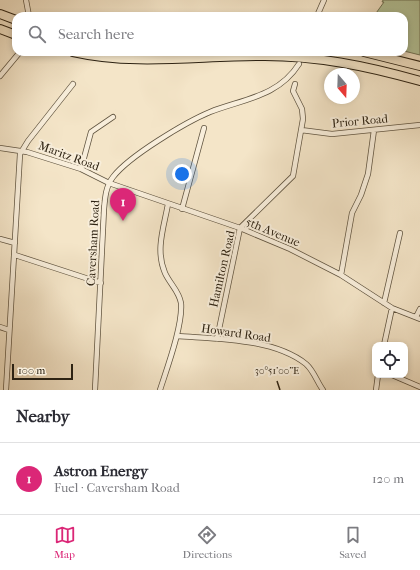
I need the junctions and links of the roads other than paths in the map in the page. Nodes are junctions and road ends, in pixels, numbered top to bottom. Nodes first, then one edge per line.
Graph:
1 (26, 0) edge
2 (324, 0) edge
3 (28, 12) edge
4 (319, 12) edge
5 (0, 14) edge
6 (12, 18) edge
7 (0, 29) edge
8 (12, 34) edge
9 (18, 56) edge
10 (104, 56) edge
11 (258, 56) edge
12 (258, 56) edge
13 (380, 56) edge
14 (299, 64) tunnel mouth
15 (420, 66) edge
16 (0, 76) edge
17 (420, 81) edge
18 (72, 84) dead end
19 (295, 84) dead end
20 (113, 117) dead end
21 (420, 125) edge
22 (204, 128) dead end
23 (301, 130) junction
24 (374, 130) junction
25 (0, 148) edge
26 (21, 151) junction
27 (81, 169) junction
28 (109, 184) junction
29 (168, 204) junction
30 (182, 209) junction
31 (240, 228) junction
32 (400, 233) dead end
33 (0, 239) edge
34 (15, 243) junction
35 (15, 255) junction
36 (341, 275) junction
37 (101, 283) junction
38 (384, 303) junction
39 (392, 308) junction
40 (420, 309) edge
41 (418, 318) edge
42 (0, 327) edge
43 (9, 330) junction
44 (177, 336) junction
45 (216, 338) junction
46 (385, 342) edge
47 (378, 378) edge
48 (400, 378) edge
49 (420, 386) edge
50 (6, 390) edge
51 (95, 390) edge
52 (160, 390) edge
53 (323, 390) edge
54 (376, 390) edge

1 - 3 street
2 - 4 street
5 - 6 highway
7 - 8 highway
9 - 16 street
10 - 12 highway
11 - 17 highway
13 - 15 highway
14 - 28 street, Caversham Road
18 - 26 street
19 - 23 street, Hamilton Road
20 - 27 street
21 - 24 street, Prior Road
22 - 30 street
23 - 24 street, Prior Road
23 - 31 street, Hamilton Road
24 - 36 street
25 - 26 street, Maritz Road
26 - 27 street, Maritz Road
26 - 34 street
27 - 28 street, Maritz Road
28 - 29 street, 5th Avenue
28 - 37 street, Caversham Road
29 - 30 street, 5th Avenue
29 - 44 street
30 - 31 street, 5th Avenue
31 - 36 street, 5th Avenue
31 - 45 street, Hamilton Road
32 - 38 street
33 - 34 street
34 - 35 street
35 - 37 street
35 - 43 street
36 - 38 street, 5th Avenue
37 - 51 street, Caversham Road
38 - 39 street, 5th Avenue
39 - 41 street, 5th Avenue
39 - 46 street
40 - 41 street
42 - 43 street
43 - 50 street
44 - 45 street, Howard Road
44 - 52 street
45 - 53 street, Howard Road
47 - 54 street
48 - 49 street

